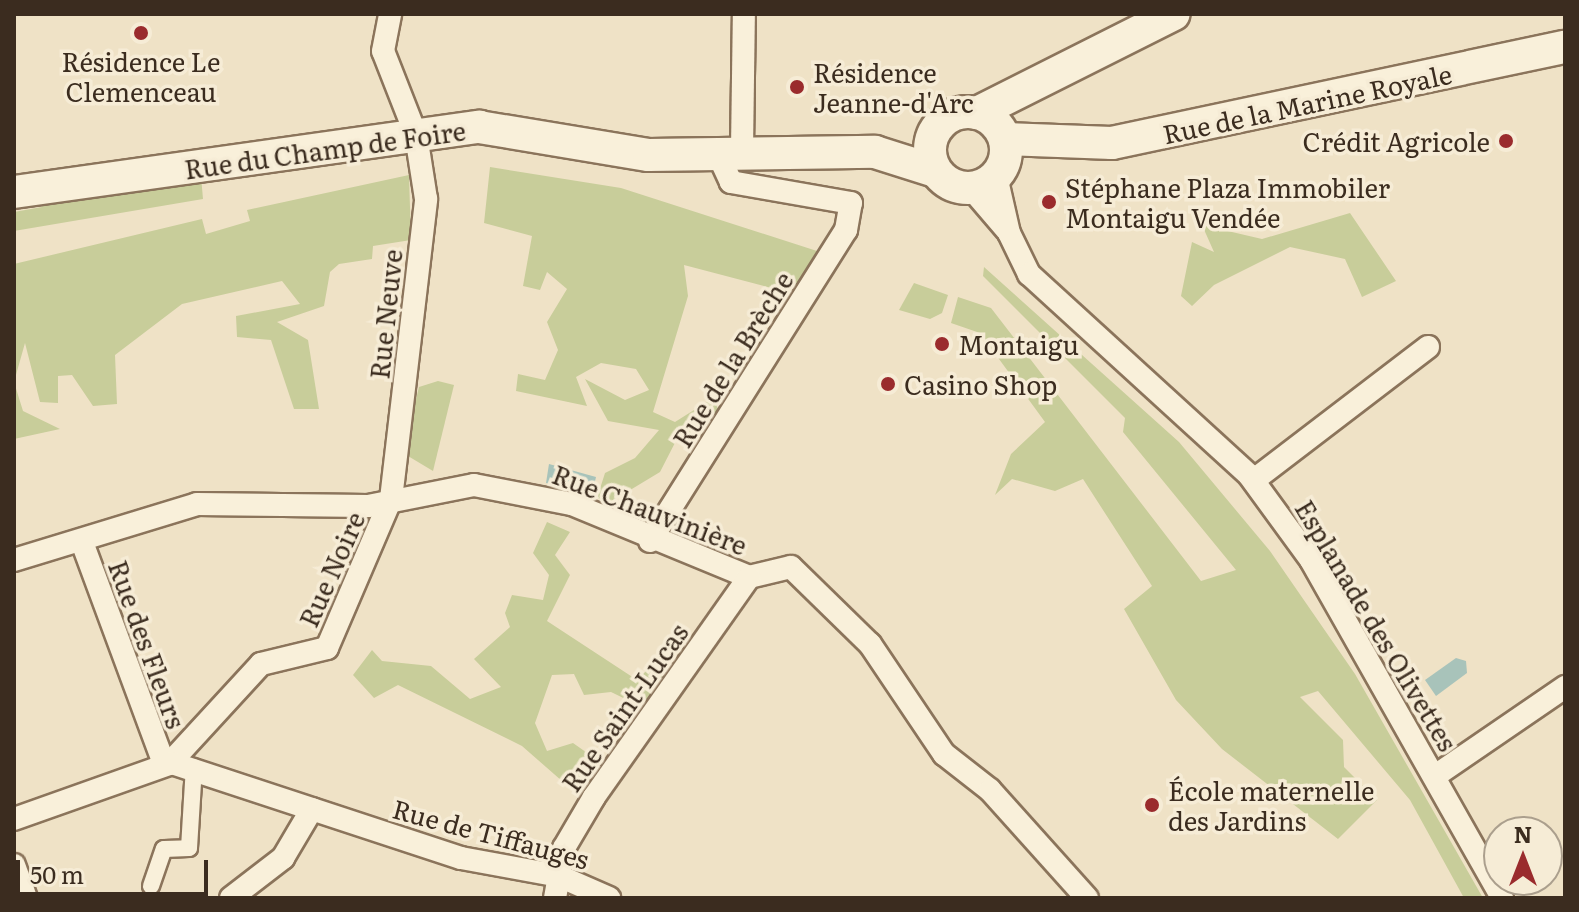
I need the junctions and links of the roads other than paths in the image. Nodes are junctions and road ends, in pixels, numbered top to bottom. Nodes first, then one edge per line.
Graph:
1 (390, 14) edge
2 (744, 14) edge
3 (1174, 14) edge
4 (1565, 47) edge
5 (416, 135) junction
6 (932, 136) junction
7 (730, 151) junction
8 (875, 152) junction
9 (992, 152) junction
10 (935, 171) junction
11 (14, 192) edge
12 (1428, 347) dead end
13 (1254, 480) junction
14 (391, 499) junction
15 (650, 541) junction
16 (82, 542) junction
17 (14, 560) edge
18 (749, 577) junction
19 (1565, 687) edge
20 (166, 764) junction
21 (194, 767) junction
22 (1435, 776) junction
23 (312, 809) junction
24 (14, 819) edge
25 (14, 865) edge
26 (151, 886) dead end
27 (557, 887) edge
28 (26, 898) edge
29 (231, 898) edge
30 (609, 898) edge
31 (1087, 898) edge
32 (1502, 898) edge

1 - 5 street, Rue Neuve
2 - 7 street
3 - 9 main road
4 - 9 main road, Rue de la Marine Royale
5 - 7 main road, Rue du Champ de Foire
5 - 11 main road, Rue du Champ de Foire
5 - 14 street, Rue Neuve
6 - 8 main road, Rue du Champ de Foire
6 - 9 main road, Rue de la Marine Royale
6 - 10 main road
7 - 8 main road, Rue du Champ de Foire
7 - 15 street, Rue de la Brèche
8 - 10 main road, Rue du Champ de Foire
9 - 10 main road, Rue du Champ de Foire
9 - 13 street, Esplanade des Olivettes
12 - 13 street
13 - 22 street, Esplanade des Olivettes
14 - 15 street, Rue Chauvinière
14 - 16 street, Rue Chauvinière
14 - 20 street, Rue Noire
15 - 18 street, Rue Chauvinière
16 - 17 street, Rue Chauvinière
16 - 20 street, Rue des Fleurs
18 - 27 street, Rue Saint-Lucas
18 - 31 street
19 - 22 street
20 - 21 street, Rue de Tiffauges
20 - 24 street
21 - 23 street, Rue de Tiffauges
21 - 26 street
22 - 32 street, Esplanade des Olivettes
23 - 27 street, Rue de Tiffauges
23 - 29 street
25 - 28 street
27 - 30 street, Rue de Tiffauges

